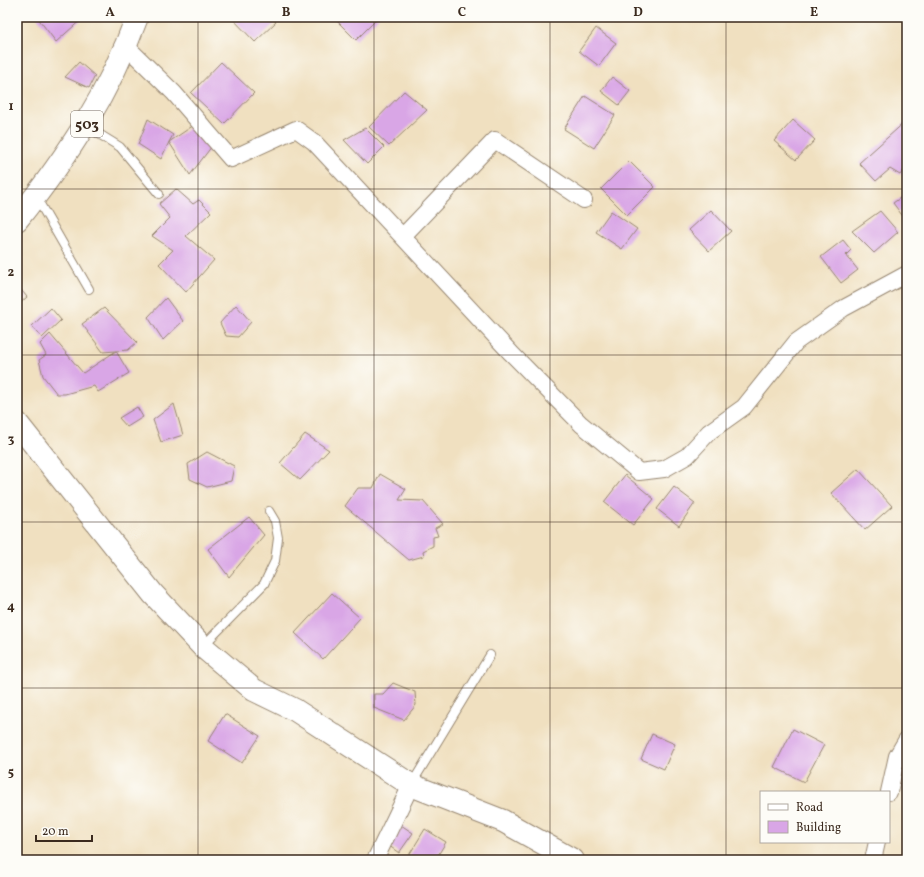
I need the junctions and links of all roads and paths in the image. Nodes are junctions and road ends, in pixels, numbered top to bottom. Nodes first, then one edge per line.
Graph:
1 (137, 17) edge
2 (126, 46) junction
3 (86, 126) junction
4 (159, 194) dead end
5 (36, 196) junction
6 (584, 200) dead end
7 (17, 220) edge
8 (403, 236) junction
9 (907, 274) edge
10 (89, 289) dead end
11 (17, 423) edge
12 (269, 511) dead end
13 (203, 647) junction
14 (490, 655) dead end
15 (907, 739) edge
16 (411, 785) junction
17 (889, 791) edge
18 (877, 843) edge
19 (375, 860) edge
20 (573, 860) edge
21 (873, 860) edge

1 - 2 street, 503
2 - 3 street, 503
2 - 8 street
3 - 4 lane
3 - 5 street, 503
5 - 7 street, 503
5 - 10 lane
6 - 8 street
8 - 9 street
11 - 13 street
12 - 13 lane
13 - 16 street
14 - 16 lane
15 - 17 street
16 - 19 street
16 - 20 street
18 - 21 street

